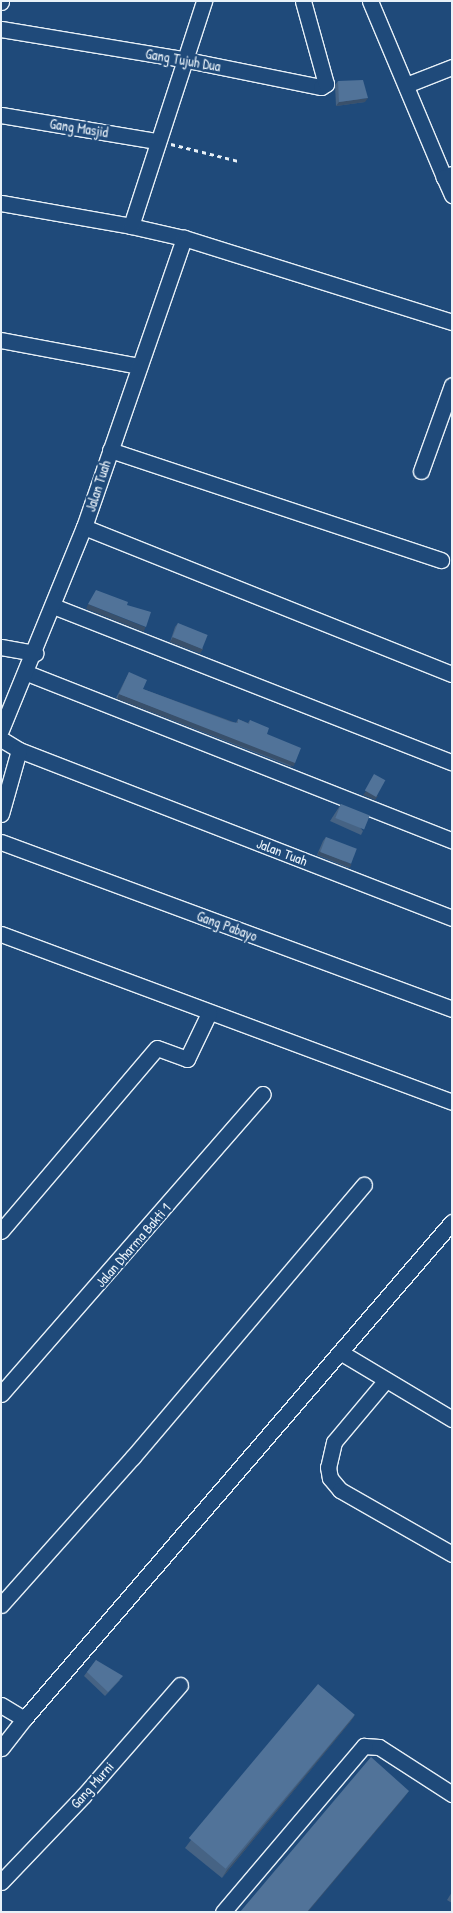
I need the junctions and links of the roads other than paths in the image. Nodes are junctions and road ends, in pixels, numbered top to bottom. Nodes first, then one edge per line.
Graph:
1 (204, 1) edge
2 (304, 1) edge
3 (370, 1) edge
4 (1, 29) edge
5 (182, 59) junction
6 (452, 67) edge
7 (406, 85) junction
8 (1, 115) edge
9 (157, 141) junction
10 (448, 176) edge
11 (452, 195) edge
12 (1, 204) edge
13 (131, 226) junction
14 (184, 238) junction
15 (452, 322) edge
16 (1, 340) edge
17 (138, 366) junction
18 (452, 385) edge
19 (110, 450) junction
20 (421, 471) dead end
21 (84, 527) junction
22 (441, 560) dead end
23 (53, 606) junction
24 (1, 647) edge
25 (35, 653) junction
26 (27, 673) junction
27 (452, 674) edge
28 (9, 694) edge
29 (1, 730) edge
30 (1, 739) edge
31 (19, 750) junction
32 (452, 762) edge
33 (4, 788) edge
34 (1, 814) edge
35 (452, 840) edge
36 (1, 842) edge
37 (452, 918) edge
38 (1, 934) edge
39 (452, 1009) edge
40 (209, 1013) junction
41 (263, 1094) dead end
42 (452, 1102) edge
43 (364, 1185) dead end
44 (452, 1222) edge
45 (1, 1231) edge
46 (340, 1352) junction
47 (386, 1380) junction
48 (1, 1394) edge
49 (452, 1419) edge
50 (452, 1554) edge
51 (1, 1605) edge
52 (180, 1684) dead end
53 (1, 1705) edge
54 (24, 1719) junction
55 (1, 1748) edge
56 (452, 1794) edge
57 (1, 1882) edge
58 (223, 1912) edge

1 - 5 street
2 - 5 street, Gang Tujuh Dua
3 - 7 street
4 - 5 street, Gang Tujuh Dua
5 - 9 street
6 - 7 street
7 - 10 street
8 - 9 street, Gang Masjid
9 - 13 street
10 - 11 street
12 - 13 street
13 - 14 street
14 - 15 street
14 - 17 street, Jalan Tuah
16 - 17 street
17 - 19 street, Jalan Tuah
18 - 20 street
19 - 21 street, Jalan Tuah
19 - 22 street
21 - 23 street, Jalan Tuah
21 - 27 street
23 - 25 street, Jalan Tuah
23 - 32 street
24 - 25 street
25 - 26 street, Jalan Tuah
26 - 28 street, Jalan Tuah
26 - 35 street
28 - 29 street, Jalan Tuah
30 - 31 street, Jalan Tuah
31 - 33 street
31 - 37 street, Jalan Tuah
33 - 34 street
36 - 39 street, Gang Pabayo
38 - 40 street
40 - 42 street
40 - 45 street
41 - 48 street, Jalan Dharma Bakti 1
43 - 51 street
44 - 46 street
46 - 47 street
46 - 54 street
47 - 49 street
47 - 50 street
52 - 57 street, Gang Murni
53 - 54 street
54 - 55 street
56 - 58 street

